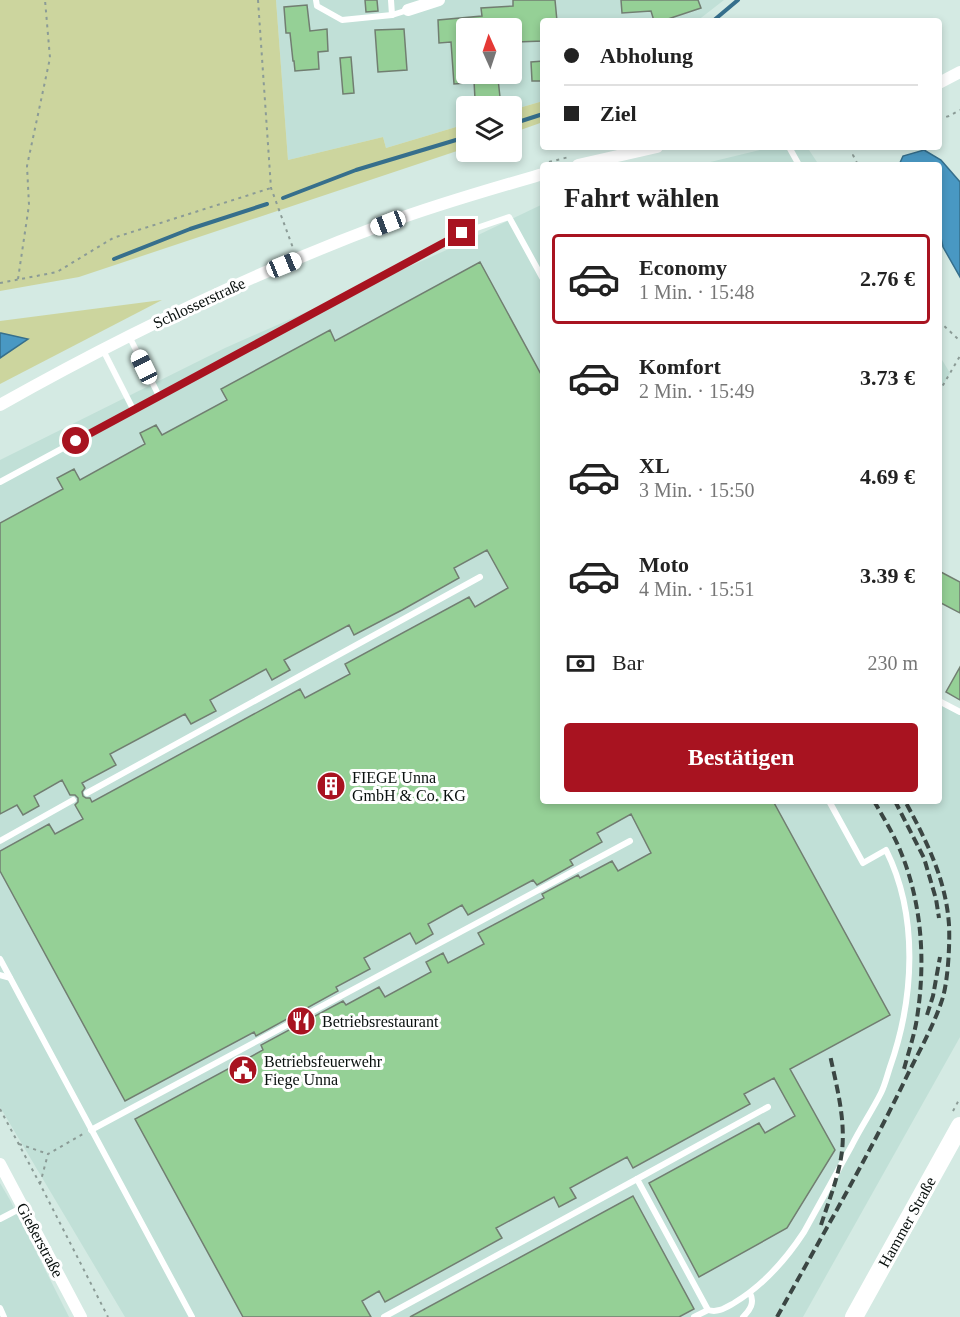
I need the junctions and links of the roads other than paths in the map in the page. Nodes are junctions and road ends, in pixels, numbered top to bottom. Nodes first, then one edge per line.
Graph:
1 (316, 0) edge
2 (391, 0) edge
3 (439, 0) edge
4 (408, 10) joint
5 (392, 15) junction
6 (960, 72) edge
7 (942, 81) edge
8 (644, 150) edge
9 (591, 162) edge
10 (540, 175) edge
11 (540, 274) edge
12 (129, 336) junction
13 (103, 349) junction
14 (159, 396) junction
15 (0, 405) edge
16 (134, 409) junction
17 (0, 482) edge
18 (480, 577) dead end
19 (942, 703) edge
20 (960, 712) edge
21 (87, 793) dead end
22 (73, 800) dead end
23 (831, 804) edge
24 (0, 841) edge
25 (630, 841) dead end
26 (0, 959) edge
27 (0, 975) edge
28 (10, 978) junction
29 (768, 1107) dead end
30 (960, 1126) edge
31 (91, 1130) junction
32 (0, 1164) edge
33 (637, 1179) junction
34 (23, 1207) junction
35 (0, 1219) edge
36 (750, 1293) junction
37 (0, 1308) edge
38 (708, 1310) junction
39 (4, 1317) edge
40 (81, 1317) edge
41 (192, 1317) edge
42 (384, 1317) edge
43 (694, 1317) edge
44 (743, 1317) edge
45 (854, 1317) edge

1 - 5 lane
2 - 5 lane
3 - 4 street
4 - 5 lane
6 - 7 street
8 - 9 street
10 - 12 street, Schlosserstraße
11 - 14 lane
12 - 13 street, Schlosserstraße
12 - 14 lane
13 - 15 street, Schlosserstraße
13 - 16 lane
14 - 16 lane
16 - 17 lane
18 - 21 lane
19 - 20 lane
22 - 24 lane
23 - 36 lane
25 - 31 lane
26 - 28 lane
27 - 28 lane
28 - 31 lane
29 - 33 lane
30 - 45 main road, Hammer Straße
31 - 41 lane
32 - 34 street, Gießerstraße
33 - 38 lane
33 - 42 lane
34 - 35 lane
34 - 40 street, Gießerstraße
36 - 38 lane
36 - 44 lane
37 - 39 lane
38 - 43 lane

